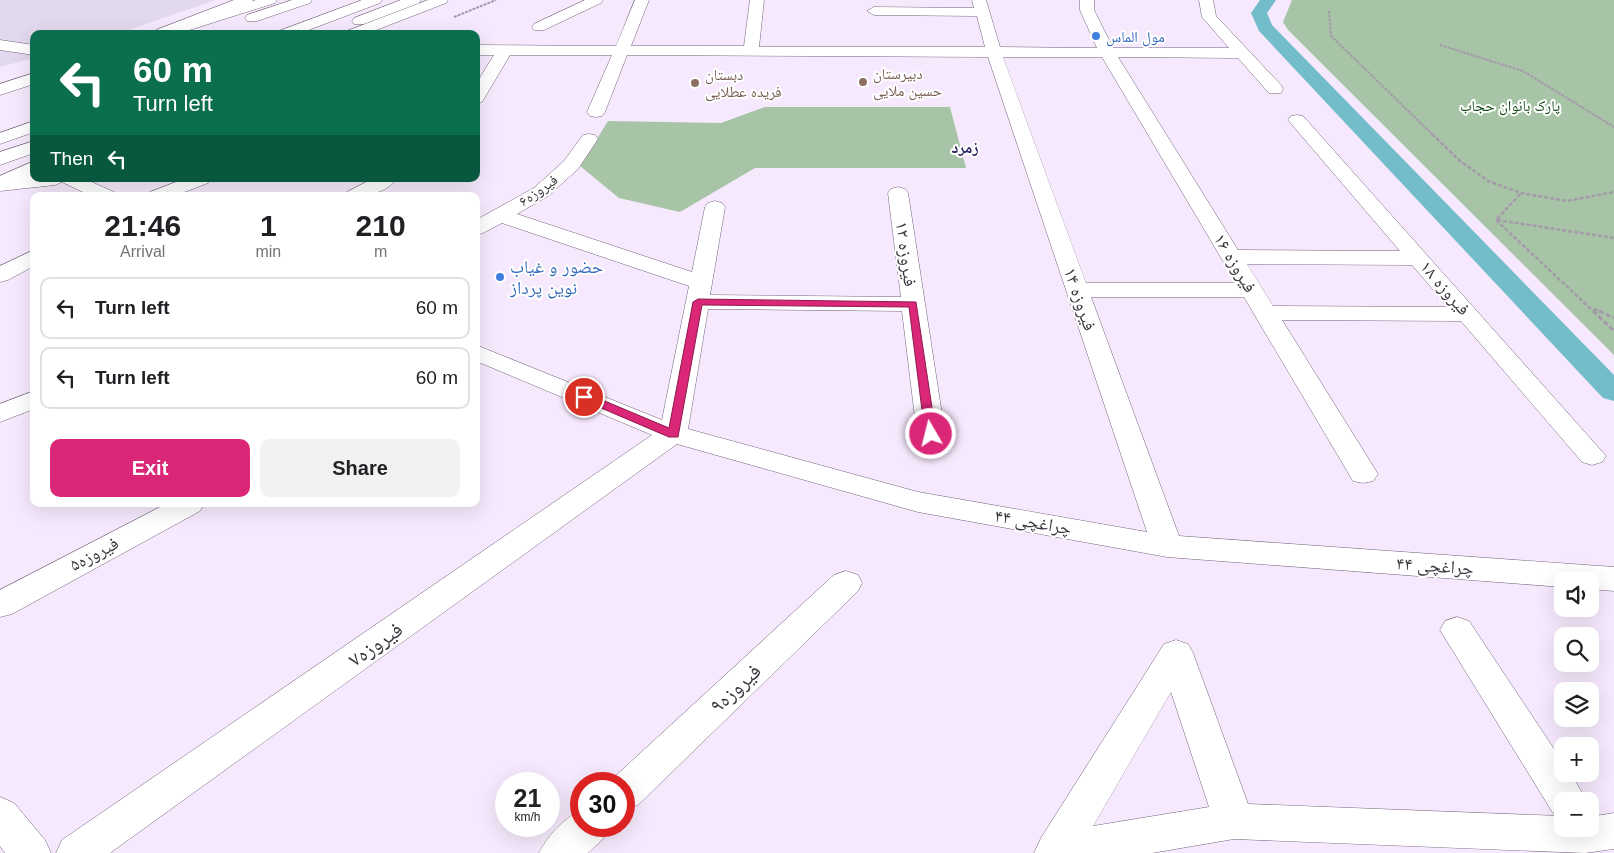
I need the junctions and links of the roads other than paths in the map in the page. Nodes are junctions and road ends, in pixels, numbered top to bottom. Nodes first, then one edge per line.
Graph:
1 (246, 0) edge
2 (270, 0) edge
3 (305, 0) edge
4 (376, 0) edge
5 (414, 0) edge
6 (442, 0) edge
7 (756, 0) edge
8 (1087, 0) edge
9 (1206, 0) edge
10 (599, 5) edge
11 (640, 5) edge
12 (873, 6) edge
13 (980, 6) edge
14 (620, 10) dead end
15 (539, 27) dead end
16 (170, 30) edge
17 (173, 30) edge
18 (219, 30) edge
19 (295, 30) edge
20 (336, 30) dead end
21 (363, 30) edge
22 (0, 45) edge
23 (30, 49) edge
24 (480, 50) edge
25 (505, 50) junction
26 (621, 50) junction
27 (751, 51) junction
28 (880, 51) junction
29 (994, 52) junction
30 (1107, 52) junction
31 (1240, 53) junction
32 (30, 73) edge
33 (30, 79) edge
34 (0, 82) edge
35 (1275, 89) dead end
36 (0, 90) edge
37 (480, 91) edge
38 (30, 95) edge
39 (0, 106) edge
40 (596, 112) dead end
41 (1297, 120) dead end
42 (30, 128) edge
43 (589, 138) dead end
44 (0, 139) edge
45 (30, 148) edge
46 (0, 159) edge
47 (30, 169) edge
48 (30, 182) edge
49 (77, 182) edge
50 (193, 182) edge
51 (381, 182) edge
52 (0, 185) edge
53 (98, 192) edge
54 (167, 192) edge
55 (365, 192) edge
56 (898, 193) dead end
57 (715, 207) dead end
58 (500, 215) junction
59 (480, 227) edge
60 (1232, 257) junction
61 (1418, 258) junction
62 (30, 259) edge
63 (0, 275) edge
64 (1077, 290) junction
65 (1252, 290) junction
66 (699, 293) junction
67 (913, 304) junction
68 (1266, 313) junction
69 (1467, 314) junction
70 (480, 354) edge
71 (30, 401) edge
72 (0, 414) edge
73 (674, 434) junction
74 (931, 434) dead end
75 (1592, 456) dead end
76 (1363, 474) dead end
77 (183, 507) edge
78 (1167, 546) junction
79 (1614, 579) edge
80 (846, 583) dead end
81 (0, 605) edge
82 (1458, 630) dead end
83 (635, 783) edge
84 (1562, 792) edge
85 (0, 815) edge
86 (1234, 821) junction
87 (1554, 831) edge
88 (577, 837) edge
89 (1055, 852) edge
90 (30, 853) edge
91 (77, 853) edge
92 (560, 853) edge

1 - 16 main road
2 - 17 main road
3 - 18 main road
4 - 19 main road
5 - 20 main road
6 - 21 main road
7 - 27 main road
8 - 30 main road, فیروزه ۱۶
9 - 31 main road
10 - 15 main road
11 - 14 main road
11 - 26 main road
12 - 13 main road
12 - 28 main road
13 - 29 main road, فیروزه ۱۴
22 - 23 main road
24 - 25 main road
25 - 26 main road
25 - 37 main road
26 - 27 main road
26 - 40 main road
27 - 28 main road
28 - 29 main road
29 - 30 main road
29 - 64 main road, فیروزه ۱۴
30 - 31 main road
30 - 60 main road, فیروزه ۱۶
31 - 35 main road
32 - 34 main road
33 - 36 main road
38 - 39 main road
41 - 61 main road, فیروزه ۱۸
42 - 44 main road
43 - 58 main road, فیروزه۶
45 - 46 main road
47 - 52 main road
48 - 52 main road
49 - 53 main road
50 - 54 main road
51 - 55 main road
56 - 67 main road, فیروزه ۱۲
57 - 66 main road
58 - 59 main road, فیروزه۶
58 - 66 main road
60 - 61 main road
60 - 65 main road, فیروزه ۱۶
61 - 69 main road, فیروزه ۱۸
62 - 63 main road
64 - 65 main road
64 - 78 main road, فیروزه ۱۴
65 - 68 main road, فیروزه ۱۶
66 - 67 main road
66 - 73 main road
67 - 74 main road, فیروزه ۱۲
68 - 69 main road
68 - 76 main road, فیروزه ۱۶
69 - 75 main road, فیروزه ۱۸
70 - 73 main road, چراغچی ۴۴
71 - 72 main road
73 - 78 main road, چراغچی ۴۴
73 - 91 main road, فیروزه۷
77 - 81 main road, فیروزه۵
78 - 79 main road, چراغچی ۴۴
80 - 83 main road, فیروزه۹
82 - 84 main road
85 - 90 main road
86 - 87 main road
86 - 89 main road
86 - 89 main road
88 - 92 main road

